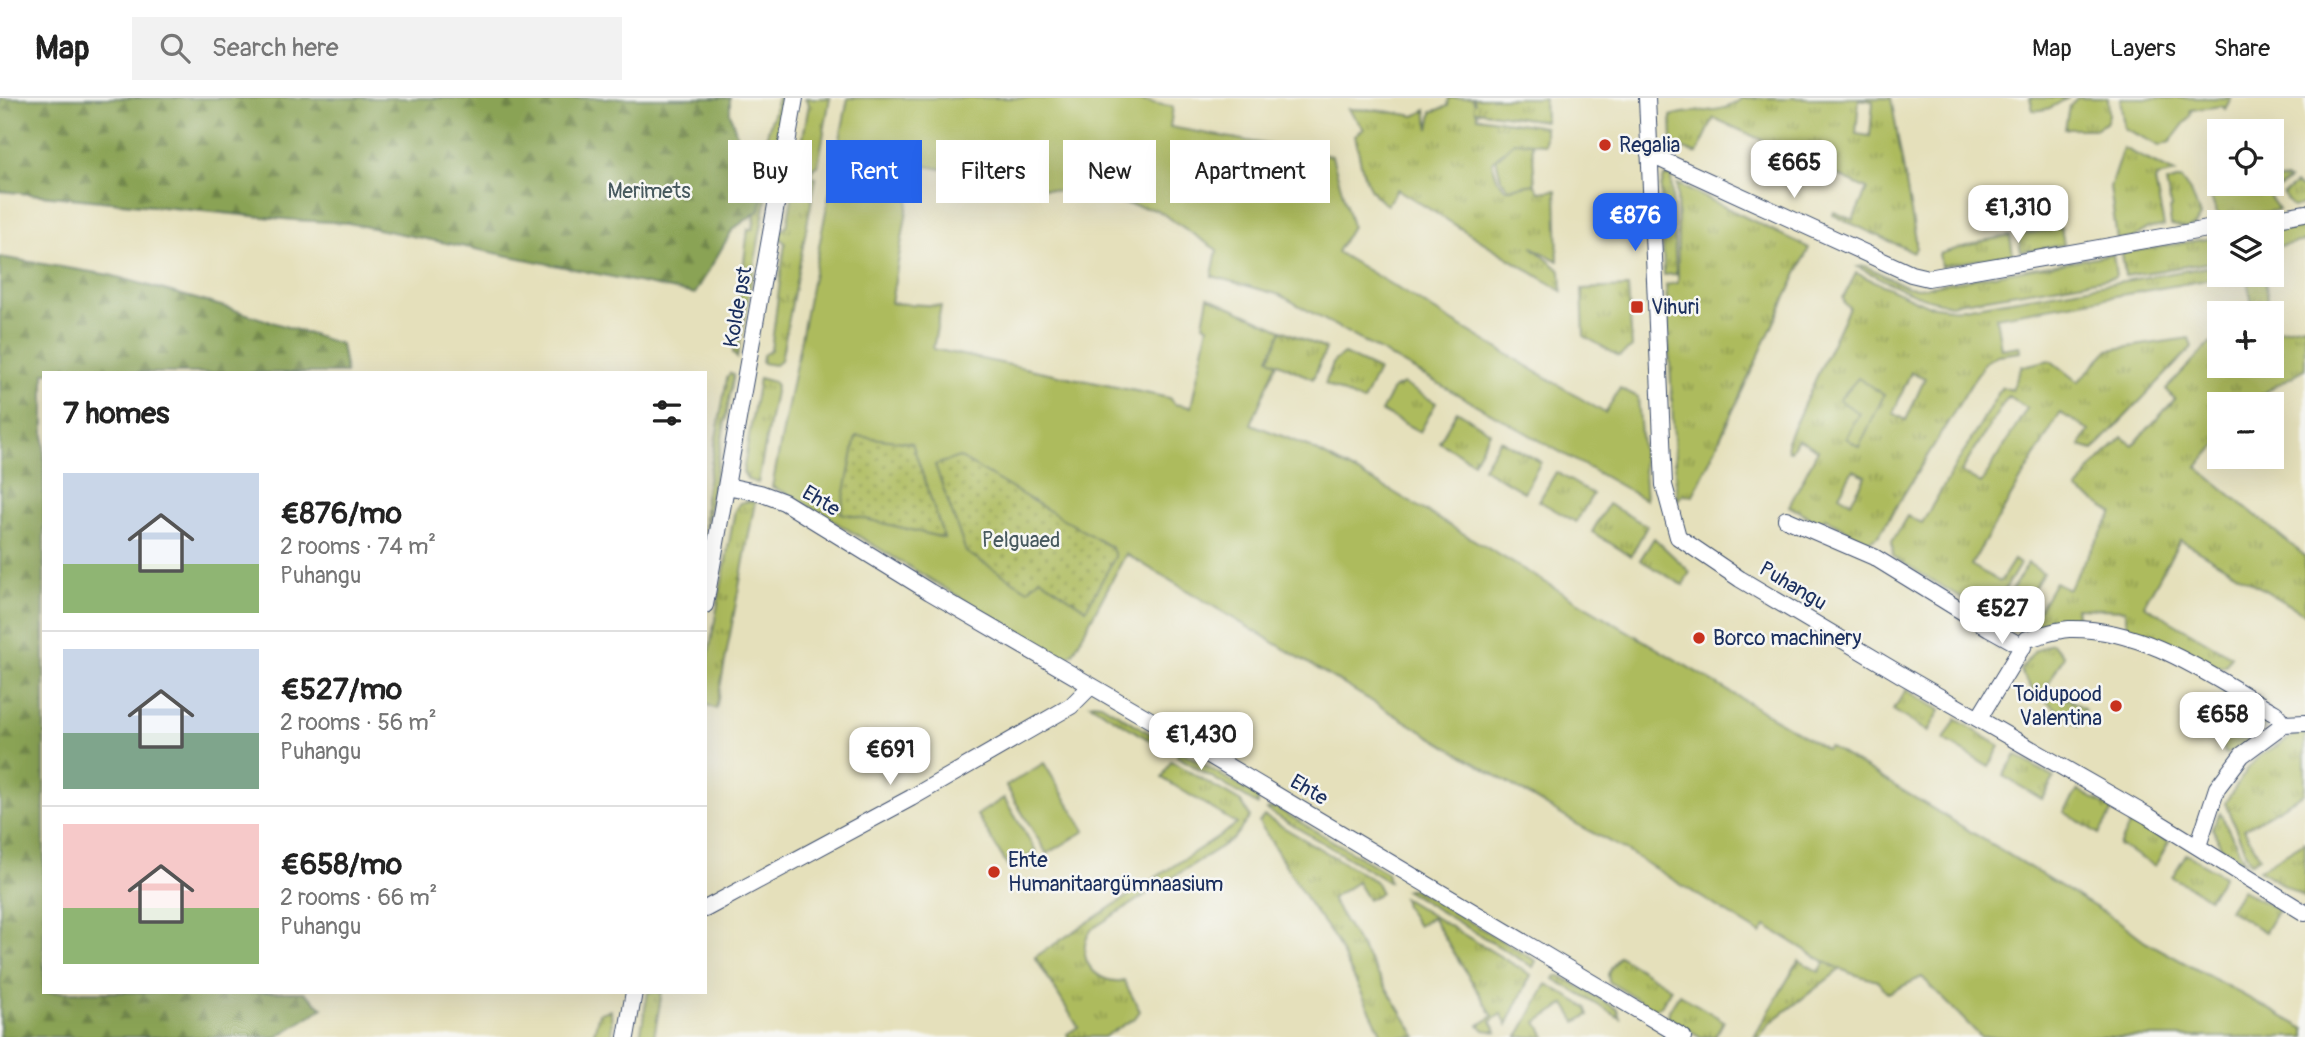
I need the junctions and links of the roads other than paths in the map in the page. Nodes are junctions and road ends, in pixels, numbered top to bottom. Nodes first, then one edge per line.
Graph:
1 (795, 98) edge
2 (1647, 98) edge
3 (1649, 154) junction
4 (2305, 213) edge
5 (2284, 217) edge
6 (2207, 229) edge
7 (727, 486) junction
8 (1786, 519) dead end
9 (707, 594) edge
10 (2023, 647) junction
11 (1091, 686) junction
12 (1979, 718) junction
13 (2305, 723) edge
14 (2284, 724) junction
15 (2198, 846) junction
16 (707, 908) edge
17 (2305, 914) edge
18 (635, 994) edge
19 (626, 1037) edge
20 (1683, 1037) edge

1 - 7 street, Kolde pst
2 - 3 street, Puhangu
3 - 6 street
3 - 12 street, Puhangu
4 - 5 street
7 - 9 street, Kolde pst
7 - 11 street, Ehte
8 - 10 street
10 - 12 street
10 - 14 street
11 - 16 street
11 - 20 street, Ehte
12 - 15 street, Puhangu
13 - 14 street
14 - 15 street
15 - 17 street, Puhangu
18 - 19 street

